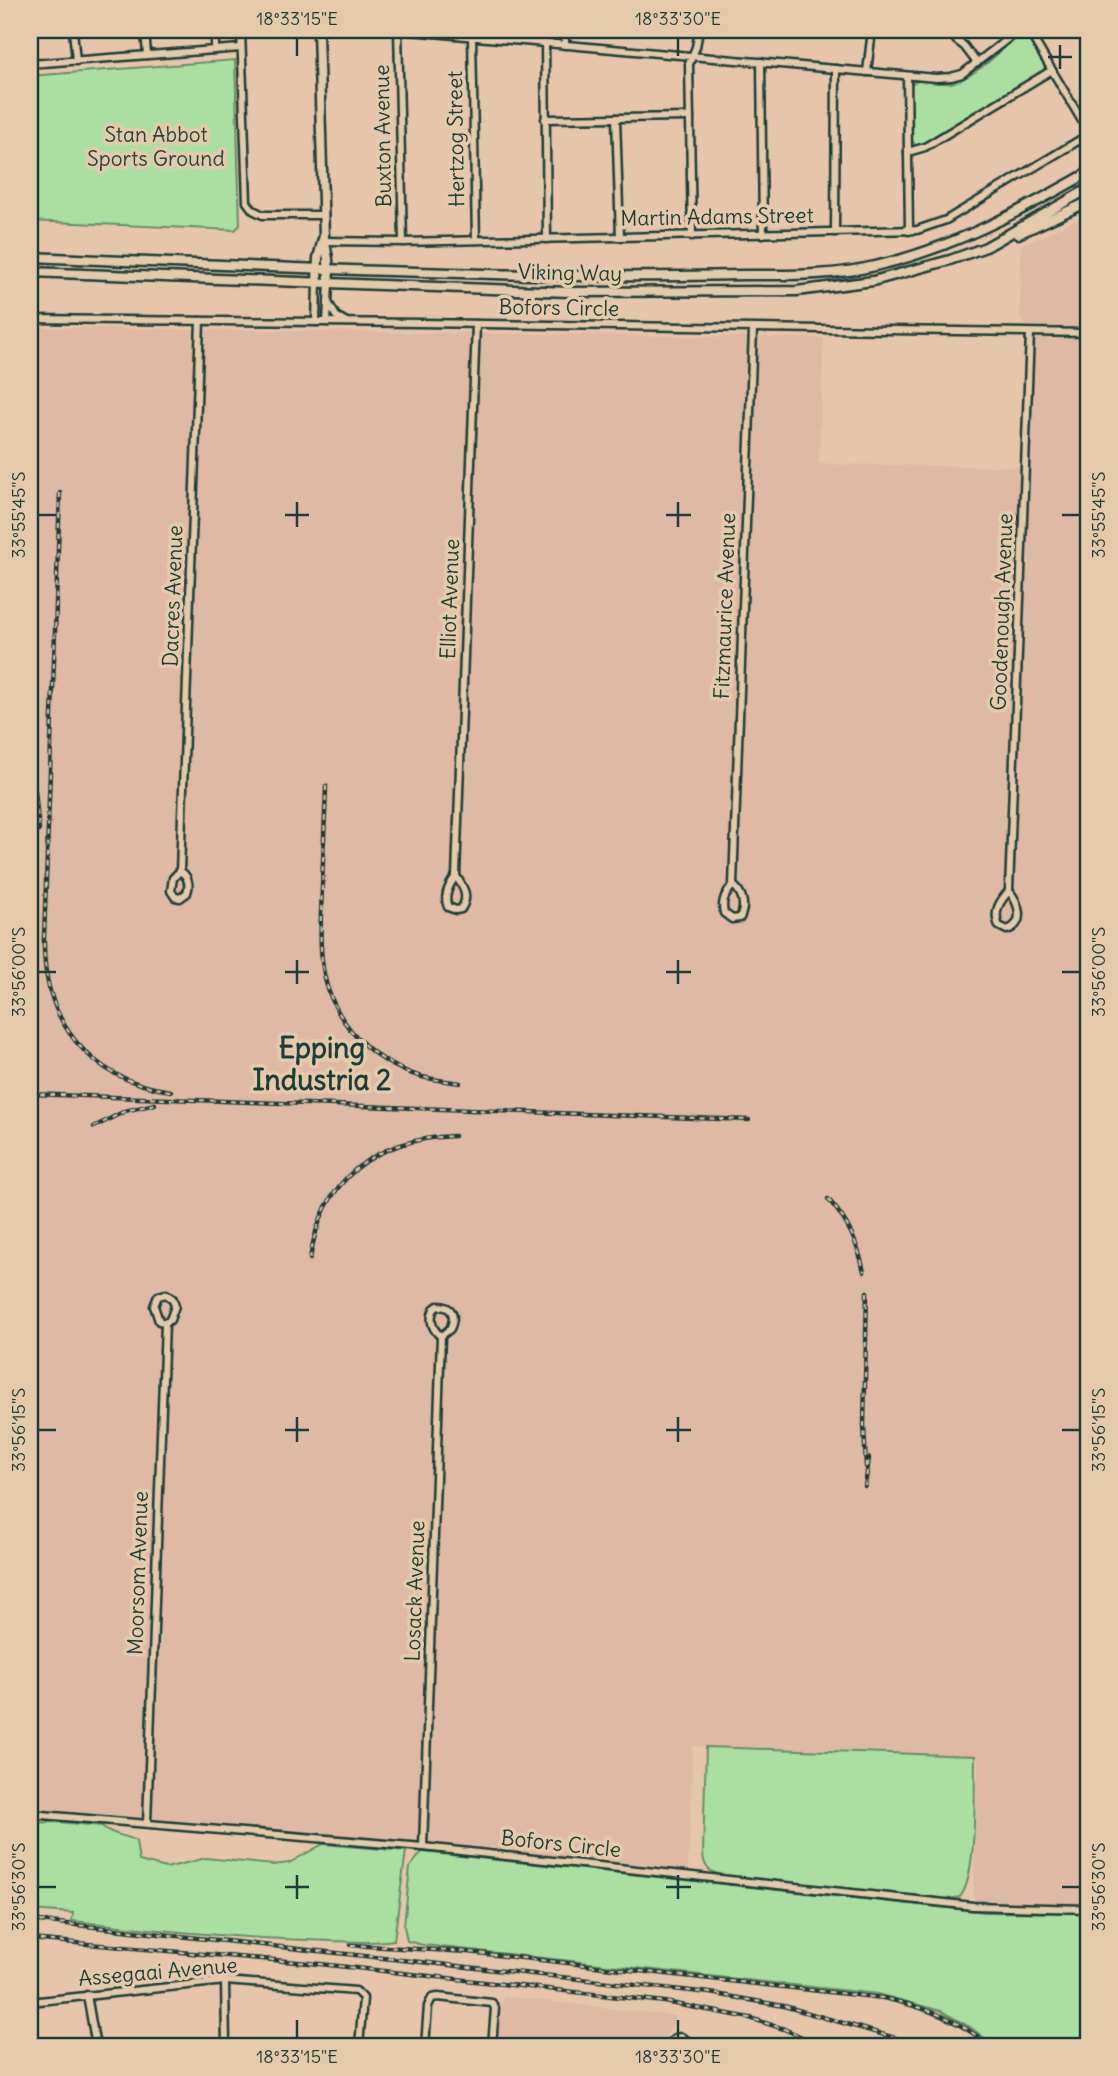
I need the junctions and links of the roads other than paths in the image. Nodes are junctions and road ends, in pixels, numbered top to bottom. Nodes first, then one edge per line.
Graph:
1 (73, 30) edge
2 (145, 30) edge
3 (215, 30) edge
4 (240, 30) edge
5 (318, 30) edge
6 (399, 30) edge
7 (565, 30) edge
8 (699, 30) edge
9 (872, 30) edge
10 (1019, 30) edge
11 (1028, 30) edge
12 (472, 36) junction
13 (956, 40) dead end
14 (545, 43) junction
15 (565, 45) junction
16 (241, 48) junction
17 (215, 50) junction
18 (147, 55) junction
19 (694, 56) junction
20 (76, 61) junction
21 (761, 62) junction
22 (977, 63) junction
23 (30, 64) edge
24 (836, 69) junction
25 (1052, 70) junction
26 (867, 72) junction
27 (907, 76) junction
28 (690, 117) junction
29 (616, 118) junction
30 (545, 119) junction
31 (1088, 133) edge
32 (908, 152) junction
33 (1088, 173) edge
34 (1088, 189) edge
35 (1088, 202) edge
36 (324, 215) junction
37 (909, 231) junction
38 (835, 232) junction
39 (763, 234) junction
40 (692, 236) junction
41 (620, 237) junction
42 (547, 239) junction
43 (323, 240) junction
44 (476, 240) junction
45 (403, 242) junction
46 (986, 247) junction
47 (30, 257) edge
48 (317, 268) junction
49 (329, 268) junction
50 (30, 272) edge
51 (317, 283) junction
52 (329, 283) junction
53 (328, 303) junction
54 (30, 319) edge
55 (200, 321) junction
56 (316, 322) junction
57 (327, 322) junction
58 (346, 322) junction
59 (476, 324) junction
60 (753, 328) junction
61 (1030, 333) junction
62 (1088, 333) edge
63 (180, 871) dead end
64 (456, 876) junction
65 (733, 885) junction
66 (1009, 891) junction
67 (165, 1323) junction
68 (441, 1336) junction
69 (30, 1814) edge
70 (147, 1823) junction
71 (423, 1847) junction
72 (1088, 1909) edge
73 (225, 1981) junction
74 (87, 1995) junction
75 (30, 2002) edge
76 (96, 2046) edge
77 (226, 2046) edge
78 (359, 2046) edge
79 (425, 2046) edge
80 (492, 2046) edge
81 (668, 2046) edge
82 (696, 2046) edge

1 - 20 street
2 - 18 street
3 - 17 street
4 - 16 street
5 - 36 main road
6 - 12 street
6 - 45 street, Buxton Avenue
7 - 15 street
8 - 19 street
9 - 26 street
10 - 22 street
11 - 25 street
12 - 14 street
12 - 44 street, Hertzog Street
13 - 22 street
14 - 15 street
14 - 30 street
15 - 19 street
16 - 17 street
16 - 36 street
17 - 18 street
18 - 20 street
19 - 21 street
19 - 28 street
20 - 23 street
21 - 24 street
21 - 39 street
22 - 27 street
24 - 26 street
24 - 38 street
25 - 31 street
25 - 32 street
26 - 27 street
27 - 32 street
28 - 29 street
28 - 40 street
29 - 30 street
29 - 41 street
30 - 42 street
31 - 37 street, Martin Adams Street
32 - 37 street
33 - 49 main road, Viking Way
34 - 46 main road, Viking Way
35 - 46 main road
36 - 43 main road
37 - 38 street, Martin Adams Street
38 - 39 street, Martin Adams Street
39 - 40 street, Martin Adams Street
40 - 41 street, Martin Adams Street
41 - 42 street, Martin Adams Street
42 - 44 street, Martin Adams Street
43 - 45 street, Martin Adams Street
43 - 48 main road
43 - 49 main road
44 - 45 street, Martin Adams Street
46 - 52 main road, Viking Way
47 - 48 main road, Viking Way
48 - 49 main road, Viking Way
48 - 51 main road
49 - 52 main road
50 - 51 main road, Viking Way
51 - 52 main road, Viking Way
51 - 56 street
52 - 53 street
53 - 57 street
53 - 58 street
54 - 55 street, Bofors Circle
55 - 56 street, Bofors Circle
55 - 63 street, Dacres Avenue
56 - 57 street, Bofors Circle
57 - 58 street, Bofors Circle
58 - 59 street, Bofors Circle
59 - 60 street, Bofors Circle
59 - 64 street, Elliot Avenue
60 - 61 street, Bofors Circle
60 - 65 street, Fitzmaurice Avenue
61 - 62 street, Bofors Circle
61 - 66 street, Goodenough Avenue
64 - 64 street
65 - 65 street
66 - 66 street
67 - 67 street
67 - 70 street, Moorsom Avenue
68 - 68 street
68 - 71 street, Losack Avenue
69 - 70 street, Bofors Circle
70 - 71 street, Bofors Circle
71 - 72 street, Bofors Circle
73 - 74 street, Assegaai Avenue
73 - 77 street
73 - 78 street, Assegaai Avenue
74 - 75 street, Assegaai Avenue
74 - 76 street
79 - 80 street
81 - 82 street

